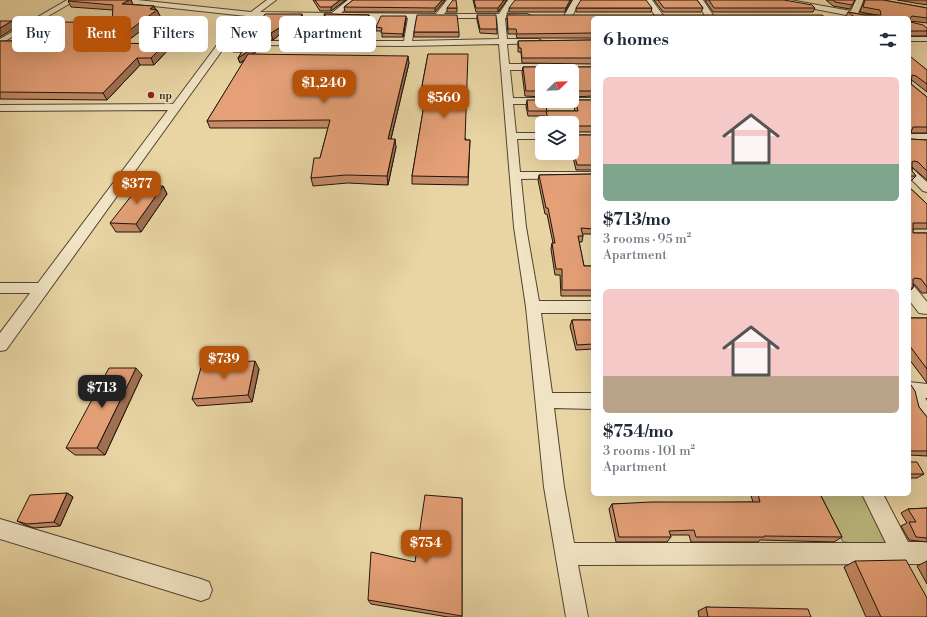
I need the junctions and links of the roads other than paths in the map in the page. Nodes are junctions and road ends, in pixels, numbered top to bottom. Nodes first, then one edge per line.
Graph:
1 (72, 0) edge
2 (117, 0) edge
3 (272, 0) edge
4 (352, 0) edge
5 (450, 0) edge
6 (512, 0) edge
7 (577, 0) edge
8 (648, 0) edge
9 (699, 0) edge
10 (778, 0) edge
11 (860, 0) edge
12 (810, 3) edge
13 (253, 14) junction
14 (854, 14) junction
15 (334, 15) junction
16 (709, 15) edge
17 (378, 16) junction
18 (412, 16) junction
19 (438, 16) junction
20 (501, 16) junction
21 (538, 16) edge
22 (568, 16) edge
23 (659, 16) edge
24 (822, 16) edge
25 (864, 16) edge
26 (376, 20) edge
27 (927, 38) edge
28 (911, 39) edge
29 (548, 41) edge
30 (0, 42) edge
31 (503, 42) junction
32 (376, 44) edge
33 (406, 44) junction
34 (216, 52) edge
35 (505, 67) junction
36 (535, 68) edge
37 (508, 101) junction
38 (591, 101) edge
39 (174, 107) junction
40 (0, 108) edge
41 (511, 136) junction
42 (535, 136) edge
43 (911, 137) edge
44 (927, 137) edge
45 (911, 173) edge
46 (591, 175) edge
47 (515, 176) junction
48 (911, 185) edge
49 (926, 186) edge
50 (0, 288) edge
51 (41, 288) junction
52 (911, 293) edge
53 (533, 307) junction
54 (591, 307) edge
55 (920, 309) edge
56 (0, 345) edge
57 (915, 390) edge
58 (544, 400) junction
59 (591, 402) edge
60 (927, 416) edge
61 (873, 496) edge
62 (0, 529) edge
63 (902, 553) junction
64 (927, 553) edge
65 (565, 554) junction
66 (201, 590) dead end
67 (577, 617) edge

1 - 30 street
2 - 13 street
3 - 13 street
4 - 15 street
5 - 19 street
6 - 20 street
7 - 22 street
8 - 23 street
9 - 16 street
10 - 12 street
11 - 14 street
12 - 14 street
12 - 24 street
13 - 15 street
14 - 25 street
15 - 17 street
17 - 18 street
17 - 26 street
18 - 19 street
18 - 33 street
19 - 20 street
20 - 21 street
20 - 31 street
27 - 28 street
29 - 31 street
31 - 33 street
31 - 35 street
32 - 33 street
34 - 39 street
35 - 36 street
35 - 37 street
37 - 38 street
37 - 41 street
39 - 40 street
39 - 51 street
41 - 42 street
41 - 47 street
43 - 44 street
45 - 49 street
46 - 47 street
47 - 53 street
48 - 49 street
50 - 51 street
51 - 56 street
52 - 55 street
53 - 54 street
53 - 58 street
57 - 60 street
58 - 59 street
58 - 65 street
61 - 63 street
62 - 66 street
63 - 64 street
63 - 65 street
65 - 67 street

